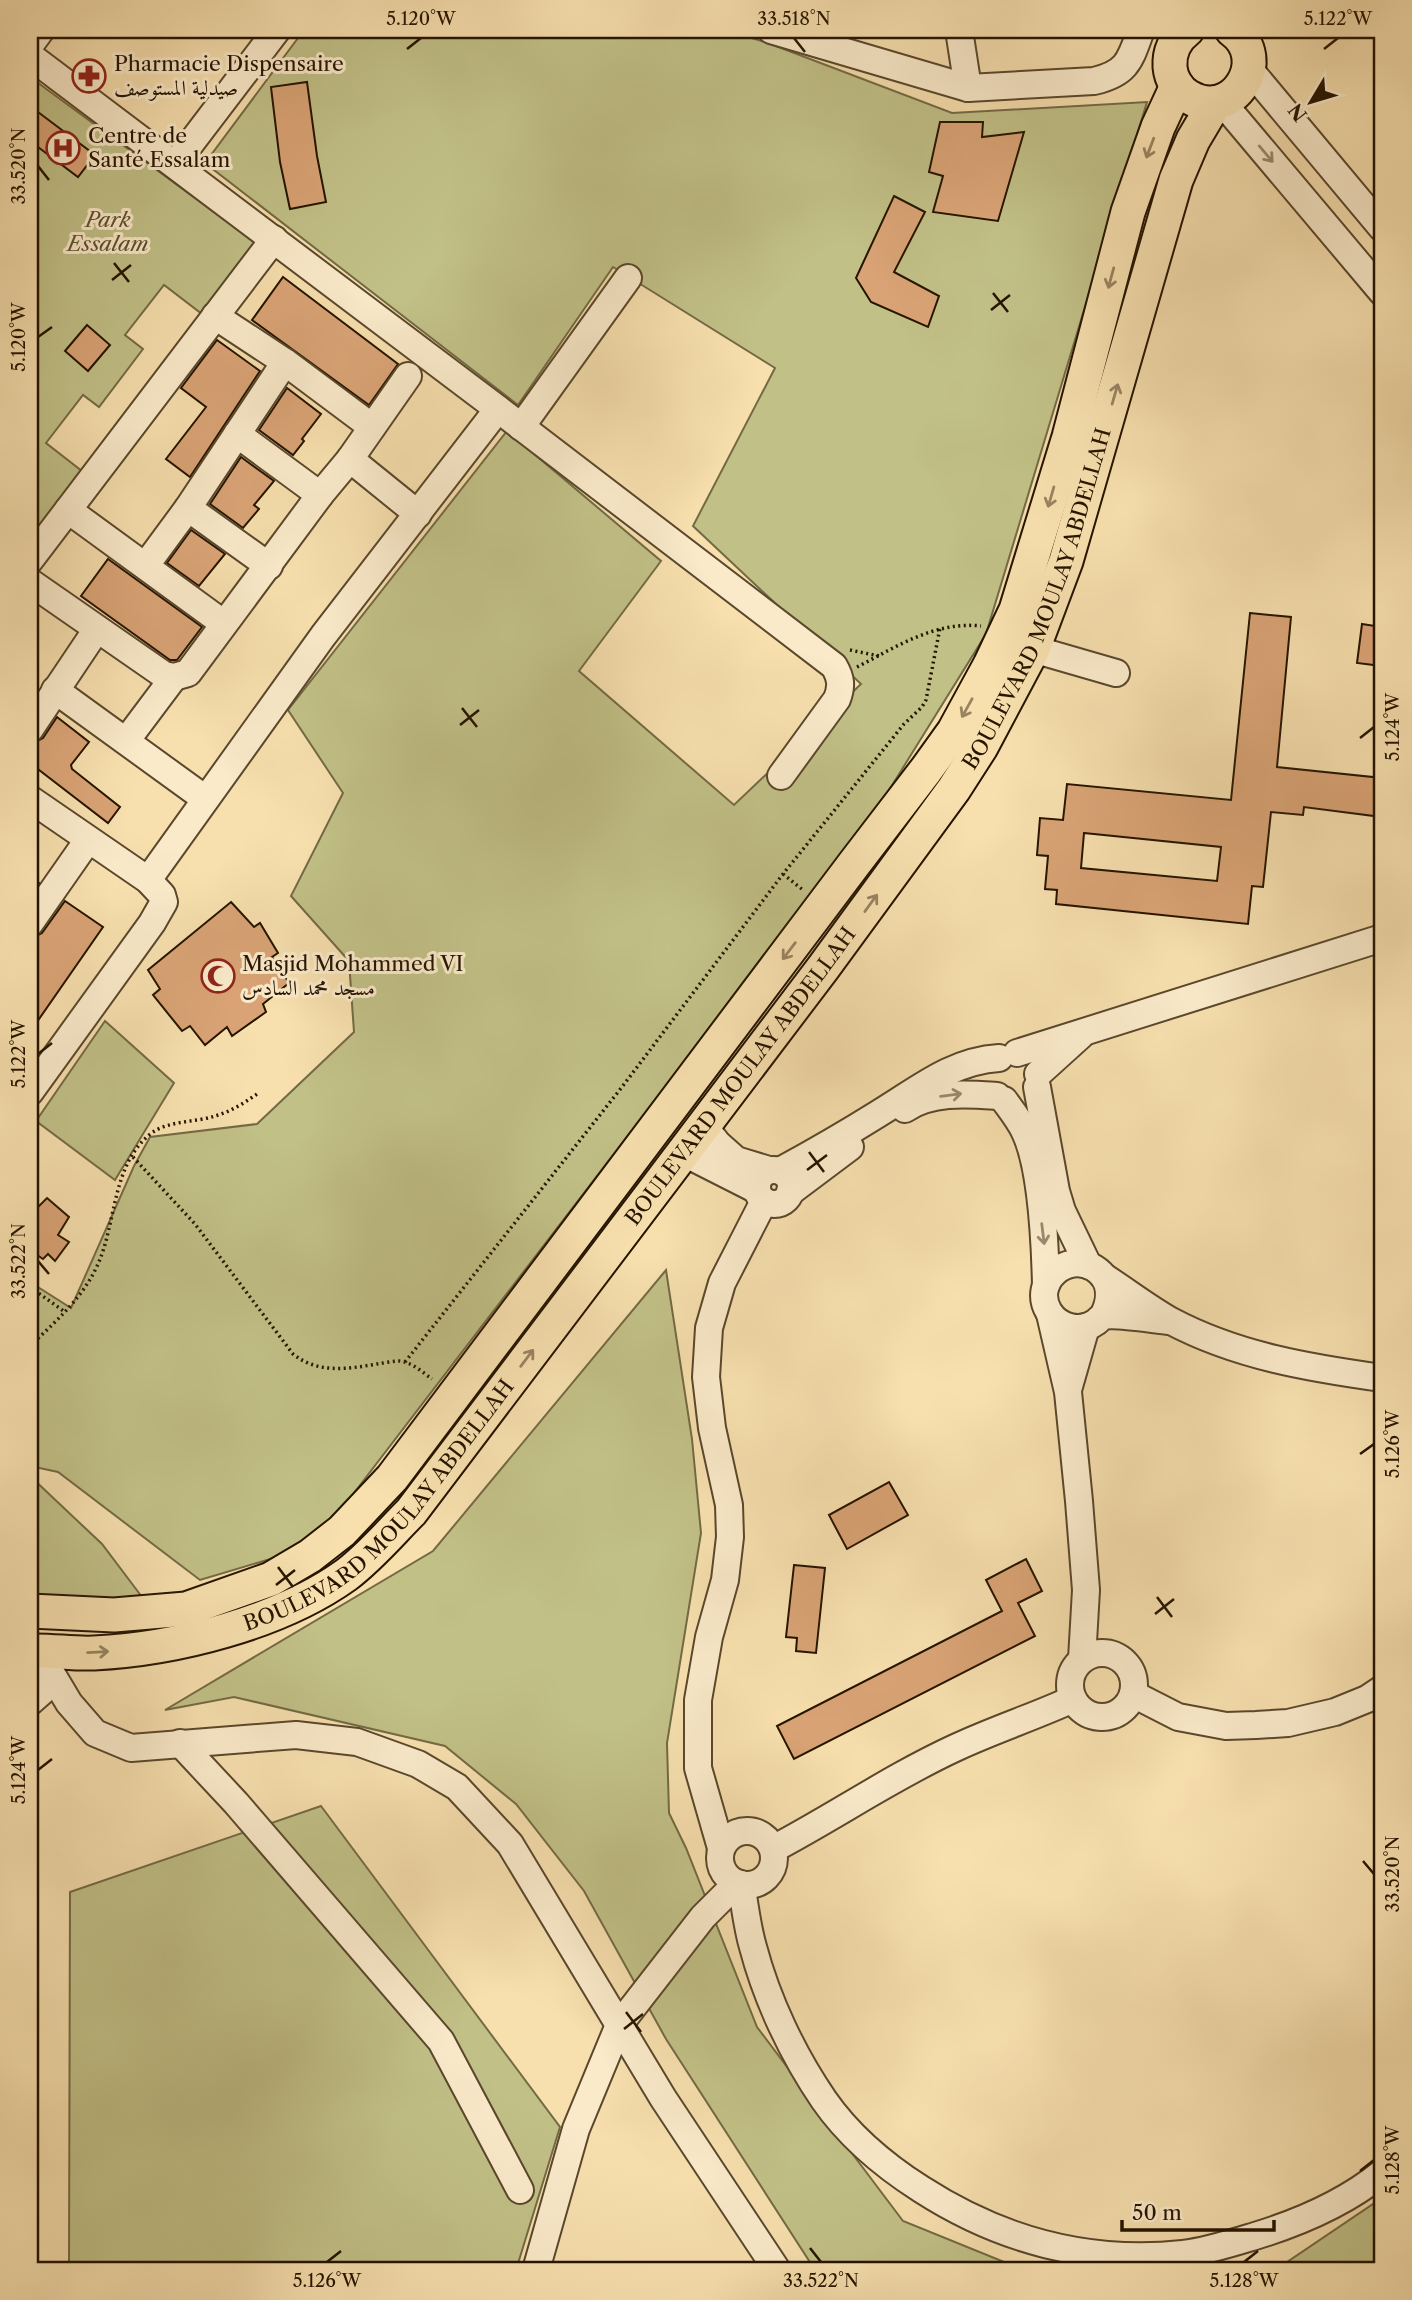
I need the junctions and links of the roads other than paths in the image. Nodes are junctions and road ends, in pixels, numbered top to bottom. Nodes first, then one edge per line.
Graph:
1 (41, 30) edge
2 (771, 30) edge
3 (959, 30) edge
4 (1141, 30) edge
5 (1187, 30) edge
6 (1236, 31) edge
7 (265, 34) edge
8 (797, 34) edge
9 (30, 45) edge
10 (30, 56) edge
11 (1250, 70) junction
12 (1177, 86) junction
13 (968, 88) junction
14 (1218, 102) junction
15 (175, 164) junction
16 (1382, 228) edge
17 (274, 239) junction
18 (628, 278) dead end
19 (1382, 292) edge
20 (215, 316) junction
21 (285, 362) junction
22 (408, 376) dead end
23 (498, 409) junction
24 (372, 427) junction
25 (521, 427) junction
26 (237, 434) junction
27 (351, 459) junction
28 (320, 495) junction
29 (188, 508) junction
30 (68, 510) junction
31 (418, 514) junction
32 (30, 560) edge
33 (146, 565) junction
34 (269, 565) junction
35 (30, 582) edge
36 (223, 623) junction
37 (97, 629) junction
38 (1033, 649) junction
39 (1116, 673) dead end
40 (174, 677) junction
41 (55, 690) junction
42 (30, 729) edge
43 (126, 741) junction
44 (781, 776) dead end
45 (204, 798) junction
46 (30, 799) edge
47 (88, 840) junction
48 (148, 880) junction
49 (30, 923) edge
50 (1382, 939) edge
51 (1086, 1030) junction
52 (1008, 1056) junction
53 (1038, 1081) junction
54 (30, 1092) edge
55 (1001, 1098) junction
56 (703, 1125) junction
57 (682, 1152) junction
58 (772, 1185) junction
59 (1096, 1271) junction
60 (1046, 1285) junction
61 (1050, 1314) junction
62 (1095, 1321) junction
63 (1171, 1321) junction
64 (1382, 1378) edge
65 (1068, 1392) junction
66 (1086, 1590) junction
67 (30, 1611) edge
68 (34, 1651) edge
69 (1111, 1654) junction
70 (1082, 1659) junction
71 (55, 1680) junction
72 (1382, 1689) edge
73 (1133, 1694) junction
74 (1073, 1699) junction
75 (30, 1703) edge
76 (180, 1743) junction
77 (773, 1849) junction
78 (737, 1865) junction
79 (619, 2025) junction
80 (1382, 2173) edge
81 (520, 2190) dead end
82 (536, 2270) edge
83 (777, 2270) edge

1 - 9 street
2 - 8 street
3 - 13 street
4 - 13 street
5 - 12 main road
6 - 11 main road
7 - 15 street
8 - 13 street
10 - 15 street
11 - 14 main road, BOULEVARD MOULAY ABDELLAH
11 - 16 street
12 - 14 main road
12 -> 67 main road, BOULEVARD MOULAY ABDELLAH
14 -> 19 street
38 -> 14 main road, BOULEVARD MOULAY ABDELLAH
15 - 17 street
17 - 20 street
17 - 23 street
18 - 25 street
20 - 21 street
20 - 30 street
21 - 24 street
21 - 26 street
22 - 24 street
23 - 25 street
23 - 31 street
24 - 27 street
25 - 44 street
26 - 28 street
26 - 29 street
27 - 28 street
27 - 31 street
28 - 34 street
29 - 33 street
29 - 34 street
30 - 32 street
30 - 33 street
31 - 45 street
33 - 36 street
34 - 36 street
35 - 37 street
36 - 40 street
37 - 40 street
37 - 41 street
38 - 39 street
56 -> 38 main road, BOULEVARD MOULAY ABDELLAH
40 - 43 street
41 - 42 street
41 - 43 street
43 - 45 street
45 - 48 street
46 - 47 street
47 - 48 street
47 - 49 street
48 - 54 street
50 - 51 street
51 - 52 street
51 - 53 street
52 - 53 street
52 - 55 street
52 - 58 street
53 - 55 street
53 - 59 street
58 -> 55 street
55 -> 60 street
56 - 57 main road, BOULEVARD MOULAY ABDELLAH
56 - 58 street
57 - 58 street
68 -> 57 main road, BOULEVARD MOULAY ABDELLAH
58 - 78 street
59 - 60 street
59 - 62 street
59 - 63 street
60 - 61 street
61 - 62 street
61 - 65 street
62 - 63 street
62 - 65 street
63 - 64 street
65 - 66 street
66 - 69 street
66 - 70 street
68 - 71 street
69 - 70 street
69 - 73 street
70 - 74 street
71 - 75 street
71 - 76 street
72 - 73 street
73 - 74 street
74 - 77 street
76 - 79 street
76 - 81 street
77 - 78 street
77 - 78 street
78 - 79 street
78 - 80 street
79 - 82 street
79 - 83 street

